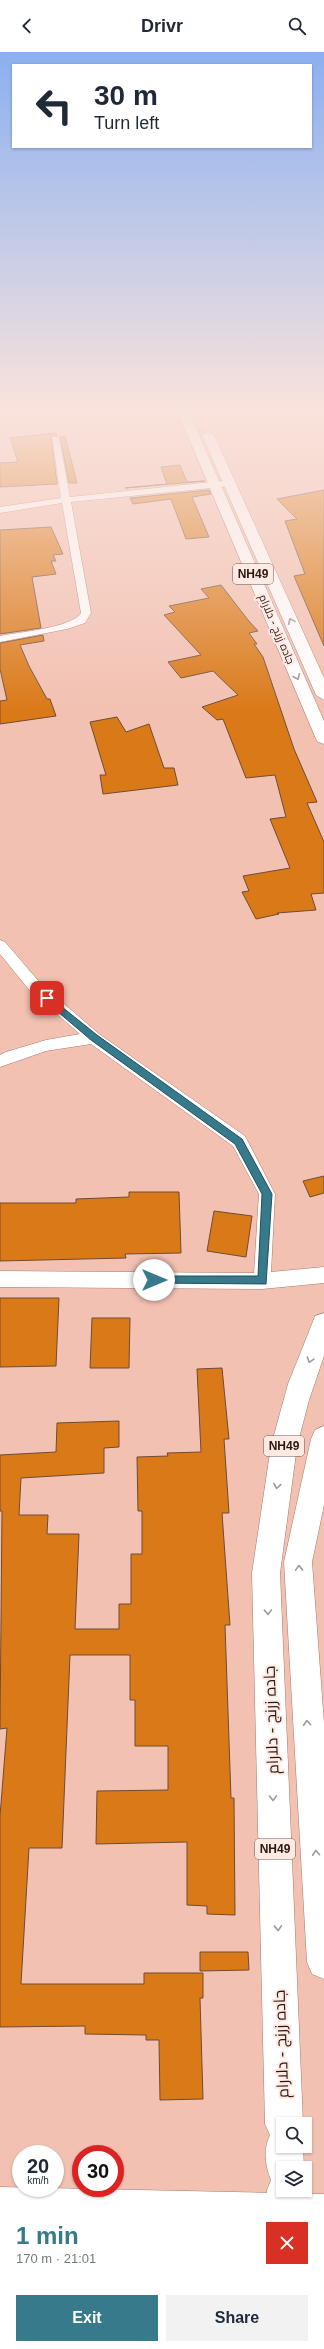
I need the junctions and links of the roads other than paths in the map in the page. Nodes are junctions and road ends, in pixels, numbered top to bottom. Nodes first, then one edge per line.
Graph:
1 (67, 511) edge
2 (226, 511) edge
3 (243, 511) edge
4 (0, 639) edge
5 (324, 695) edge
6 (324, 739) edge
7 (0, 945) edge
8 (94, 1038) junction
9 (0, 1061) edge
10 (324, 1275) edge
11 (0, 1280) edge
12 (262, 1280) junction
13 (324, 1324) edge
14 (324, 1439) edge
15 (324, 1962) edge
16 (284, 2117) edge
17 (0, 2201) edge
18 (286, 2202) edge
19 (324, 2208) edge

1 - 4 street
2 -> 6 highway, جاده زرنج - دلارام / NH49
5 -> 3 highway, جاده زرنج - دلارام / NH49
7 - 8 street
8 - 9 street
8 - 12 street
10 - 12 street
11 - 12 street
13 -> 16 highway, جاده زرنج - دلارام / NH49
15 -> 14 highway, NH49
17 - 18 street
18 - 19 street

